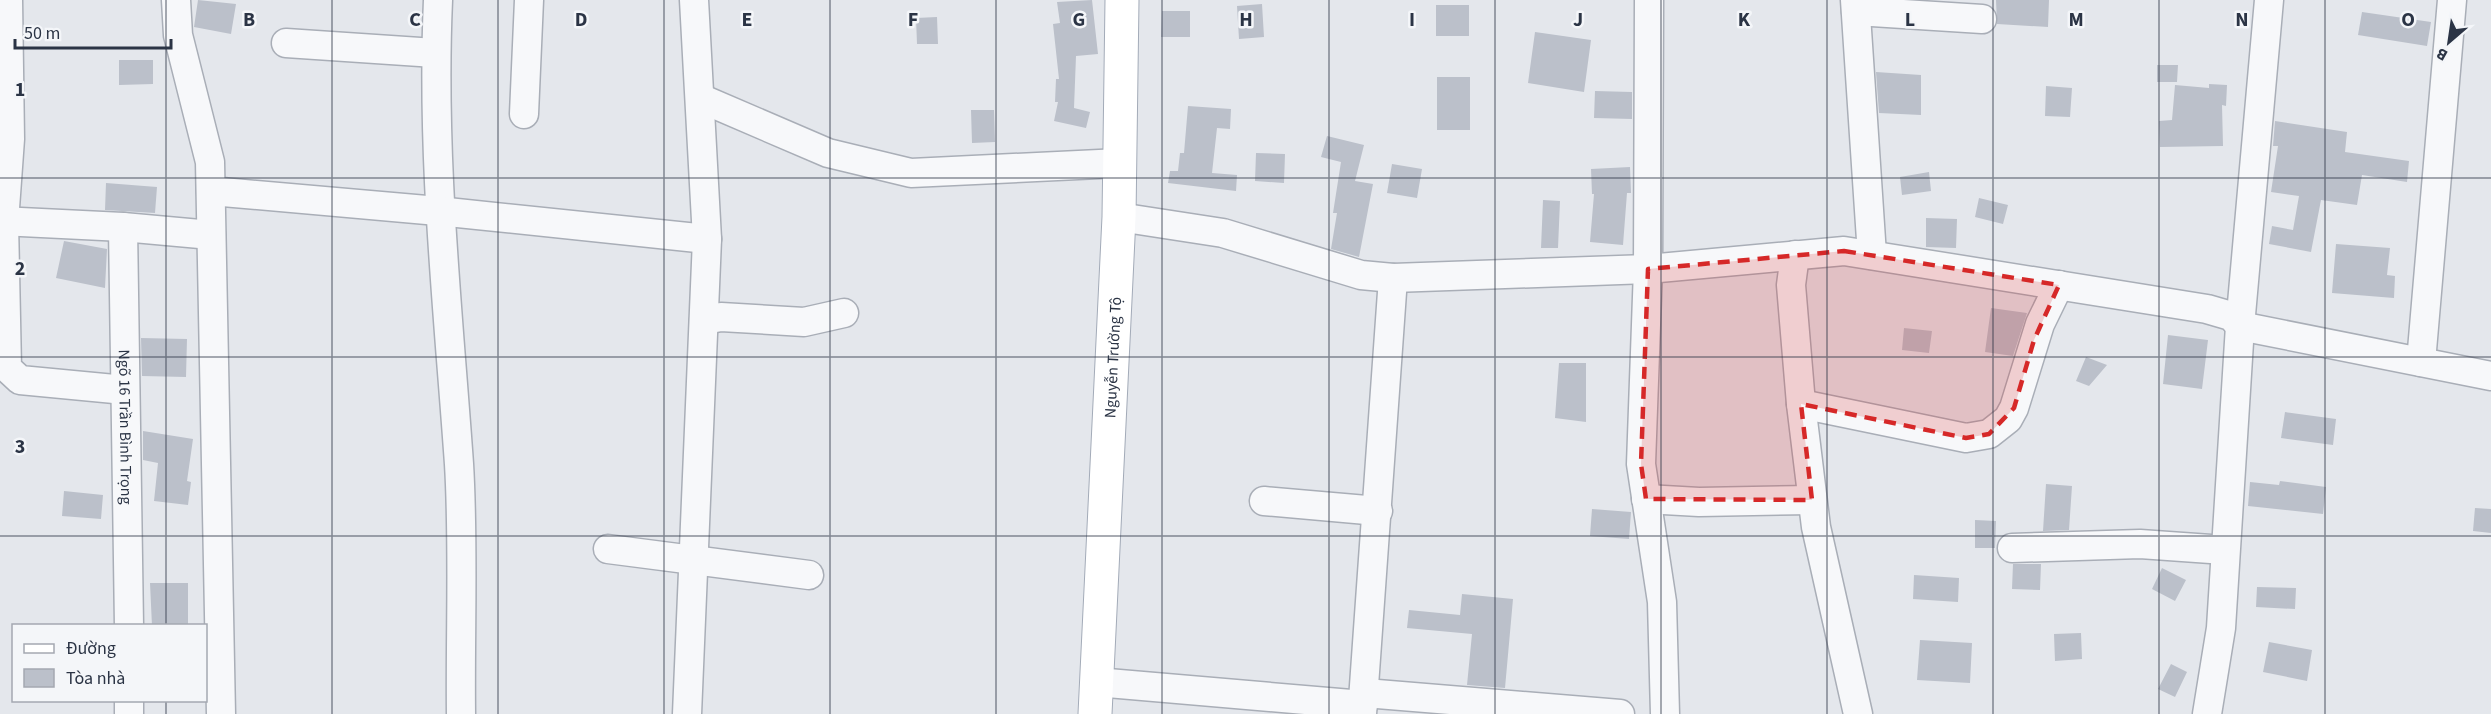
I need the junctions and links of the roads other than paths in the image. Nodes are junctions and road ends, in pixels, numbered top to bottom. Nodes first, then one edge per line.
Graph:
1 (8, 0) edge
2 (176, 0) edge
3 (438, 0) edge
4 (529, 0) edge
5 (694, 0) edge
6 (1122, 0) edge
7 (1649, 0) edge
8 (2269, 0) edge
9 (2452, 0) edge
10 (1855, 6) edge
11 (1982, 19) dead end
12 (286, 43) dead end
13 (435, 53) junction
14 (700, 98) junction
15 (524, 114) dead end
16 (1120, 164) junction
17 (211, 191) junction
18 (438, 211) junction
19 (1119, 217) junction
20 (2, 222) edge
21 (123, 227) junction
22 (211, 235) junction
23 (707, 239) junction
24 (1795, 255) junction
25 (1872, 255) junction
26 (1648, 268) junction
27 (1393, 278) junction
28 (2059, 285) junction
29 (844, 313) dead end
30 (704, 320) junction
31 (2240, 326) junction
32 (2421, 362) junction
33 (2491, 376) edge
34 (125, 390) junction
35 (1801, 404) junction
36 (1646, 499) junction
37 (1812, 500) junction
38 (1264, 501) dead end
39 (1378, 511) junction
40 (2012, 548) dead end
41 (608, 549) dead end
42 (2226, 550) junction
43 (693, 559) junction
44 (809, 575) dead end
45 (129, 624) edge
46 (1096, 682) junction
47 (1363, 704) edge
48 (221, 714) edge
49 (461, 714) edge
50 (687, 714) edge
51 (1095, 714) edge
52 (1620, 714) edge
53 (1652, 714) edge
54 (1666, 714) edge
55 (1858, 714) edge
56 (2207, 714) edge

1 - 20 street
2 - 17 street
3 - 13 street
4 - 15 street
5 - 14 street
6 - 16 main road, Nguyễn Trường Tộ
7 - 26 street
8 - 31 street
9 - 32 street
10 - 11 street
10 - 25 street
12 - 13 street
13 - 18 street
14 - 16 street
14 - 23 street
16 - 19 main road, Nguyễn Trường Tộ
17 - 18 street
17 - 22 street
18 - 23 street
18 - 49 street
19 - 27 street
19 - 46 main road, Nguyễn Trường Tộ
20 - 21 street
20 - 34 street
21 - 22 street
21 - 34 street, Ngõ 16 Trần Bình Trọng
22 - 48 street
23 - 30 street
24 - 25 street
24 - 26 street
24 - 35 street
25 - 28 street
26 - 27 street
26 - 36 street
27 - 39 street
28 - 31 street
28 - 35 street
29 - 30 street
30 - 43 street
31 - 32 street
31 - 42 street
32 - 33 street
34 - 45 street, Ngõ 16 Trần Bình Trọng
35 - 37 street
36 - 37 street
36 - 54 street
37 - 55 street
38 - 39 street
39 - 47 street
40 - 42 street
41 - 43 street
42 - 56 street
43 - 44 street
43 - 50 street
46 - 47 street
46 - 51 main road, Nguyễn Trường Tộ
47 - 52 street
53 - 54 street

